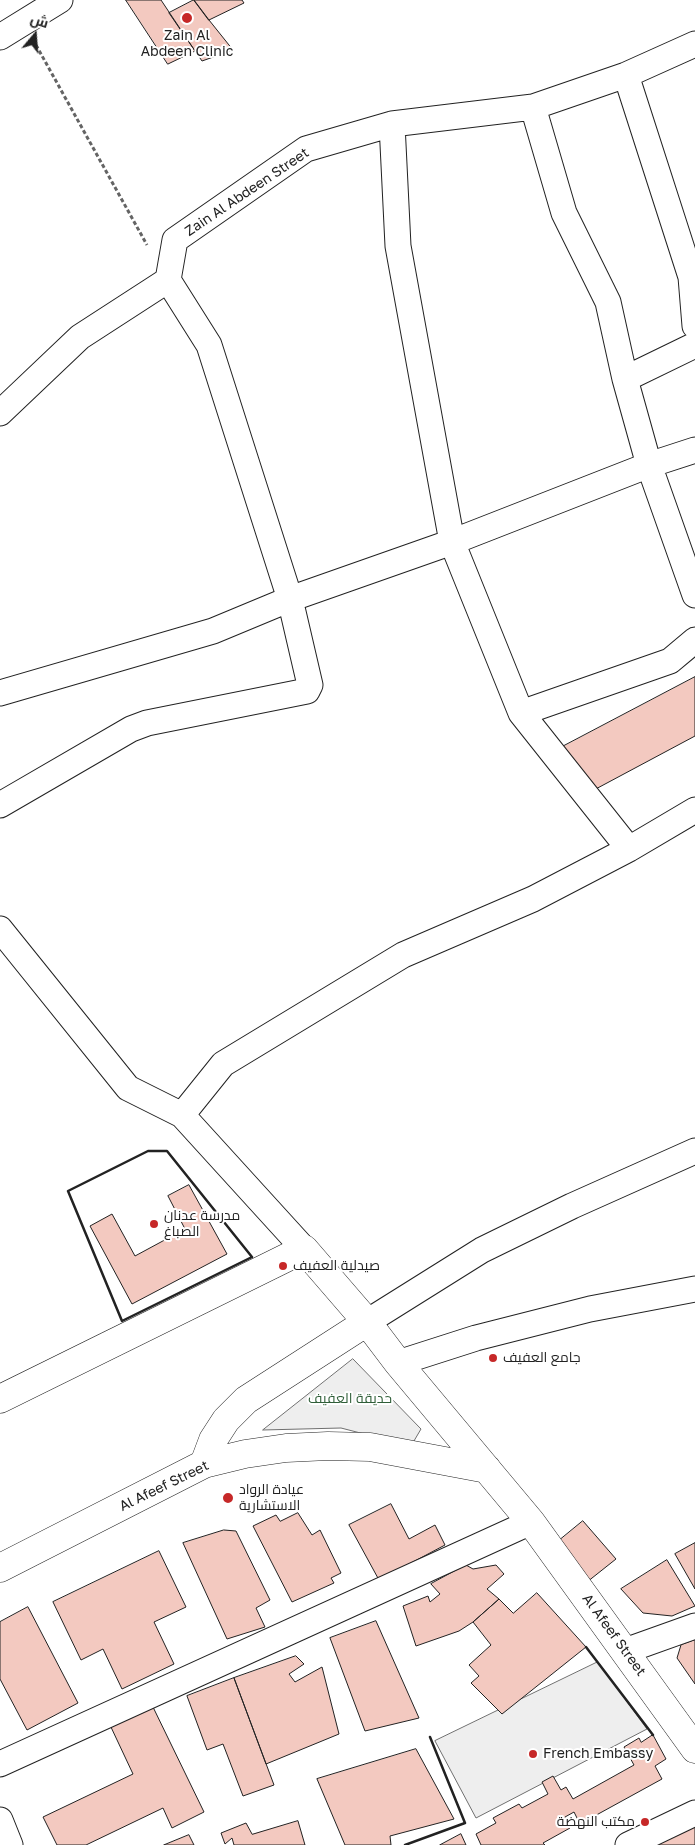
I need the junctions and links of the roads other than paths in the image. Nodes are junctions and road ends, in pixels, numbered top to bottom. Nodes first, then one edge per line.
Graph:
1 (60, 0) edge
2 (0, 37) edge
3 (695, 44) edge
4 (626, 75) junction
5 (533, 107) junction
6 (392, 124) junction
7 (168, 280) junction
8 (695, 326) edge
9 (695, 346) edge
10 (625, 379) junction
11 (0, 413) edge
12 (695, 450) edge
13 (649, 465) junction
14 (452, 542) junction
15 (695, 595) edge
16 (290, 599) junction
17 (695, 640) edge
18 (0, 693) edge
19 (521, 713) junction
20 (0, 805) edge
21 (695, 810) edge
22 (628, 849) junction
23 (0, 929) edge
24 (182, 1115) junction
25 (695, 1151) edge
26 (304, 1249) junction
27 (695, 1289) edge
28 (367, 1322) junction
29 (398, 1363) junction
30 (0, 1399) edge
31 (204, 1464) junction
32 (488, 1469) junction
33 (531, 1522) junction
34 (0, 1568) edge
35 (695, 1626) edge
36 (625, 1651) junction
37 (695, 1749) edge
38 (0, 1764) edge
39 (695, 1813) edge
40 (0, 1820) edge
41 (10, 1845) edge
42 (628, 1845) edge

1 - 2 street
3 - 4 street, Zain Al Abdeen Street
4 - 5 street, Zain Al Abdeen Street
4 - 8 street
5 - 6 street, Zain Al Abdeen Street
5 - 10 street
6 - 7 street, Zain Al Abdeen Street
6 - 14 street
7 - 11 street
7 - 16 street
9 - 10 street
10 - 13 street
12 - 13 street
13 - 14 street
13 - 15 street
14 - 16 street
14 - 19 street
16 - 18 street
16 - 20 street
17 - 19 street
19 - 22 street
21 - 22 street
22 - 24 street
23 - 24 street
24 - 26 street
25 - 28 street
26 - 28 main road, Al Afeef Street
26 - 30 main road
27 - 29 street
28 - 29 main road, Al Afeef Street
28 - 31 main road
29 - 32 main road, Al Afeef Street
31 - 32 main road, Al Afeef Street
31 - 34 main road, Al Afeef Street
32 - 33 main road, Al Afeef Street
33 - 36 main road, Al Afeef Street
33 - 38 street
35 - 36 street
36 - 37 main road, Al Afeef Street
39 - 42 street
40 - 41 street

